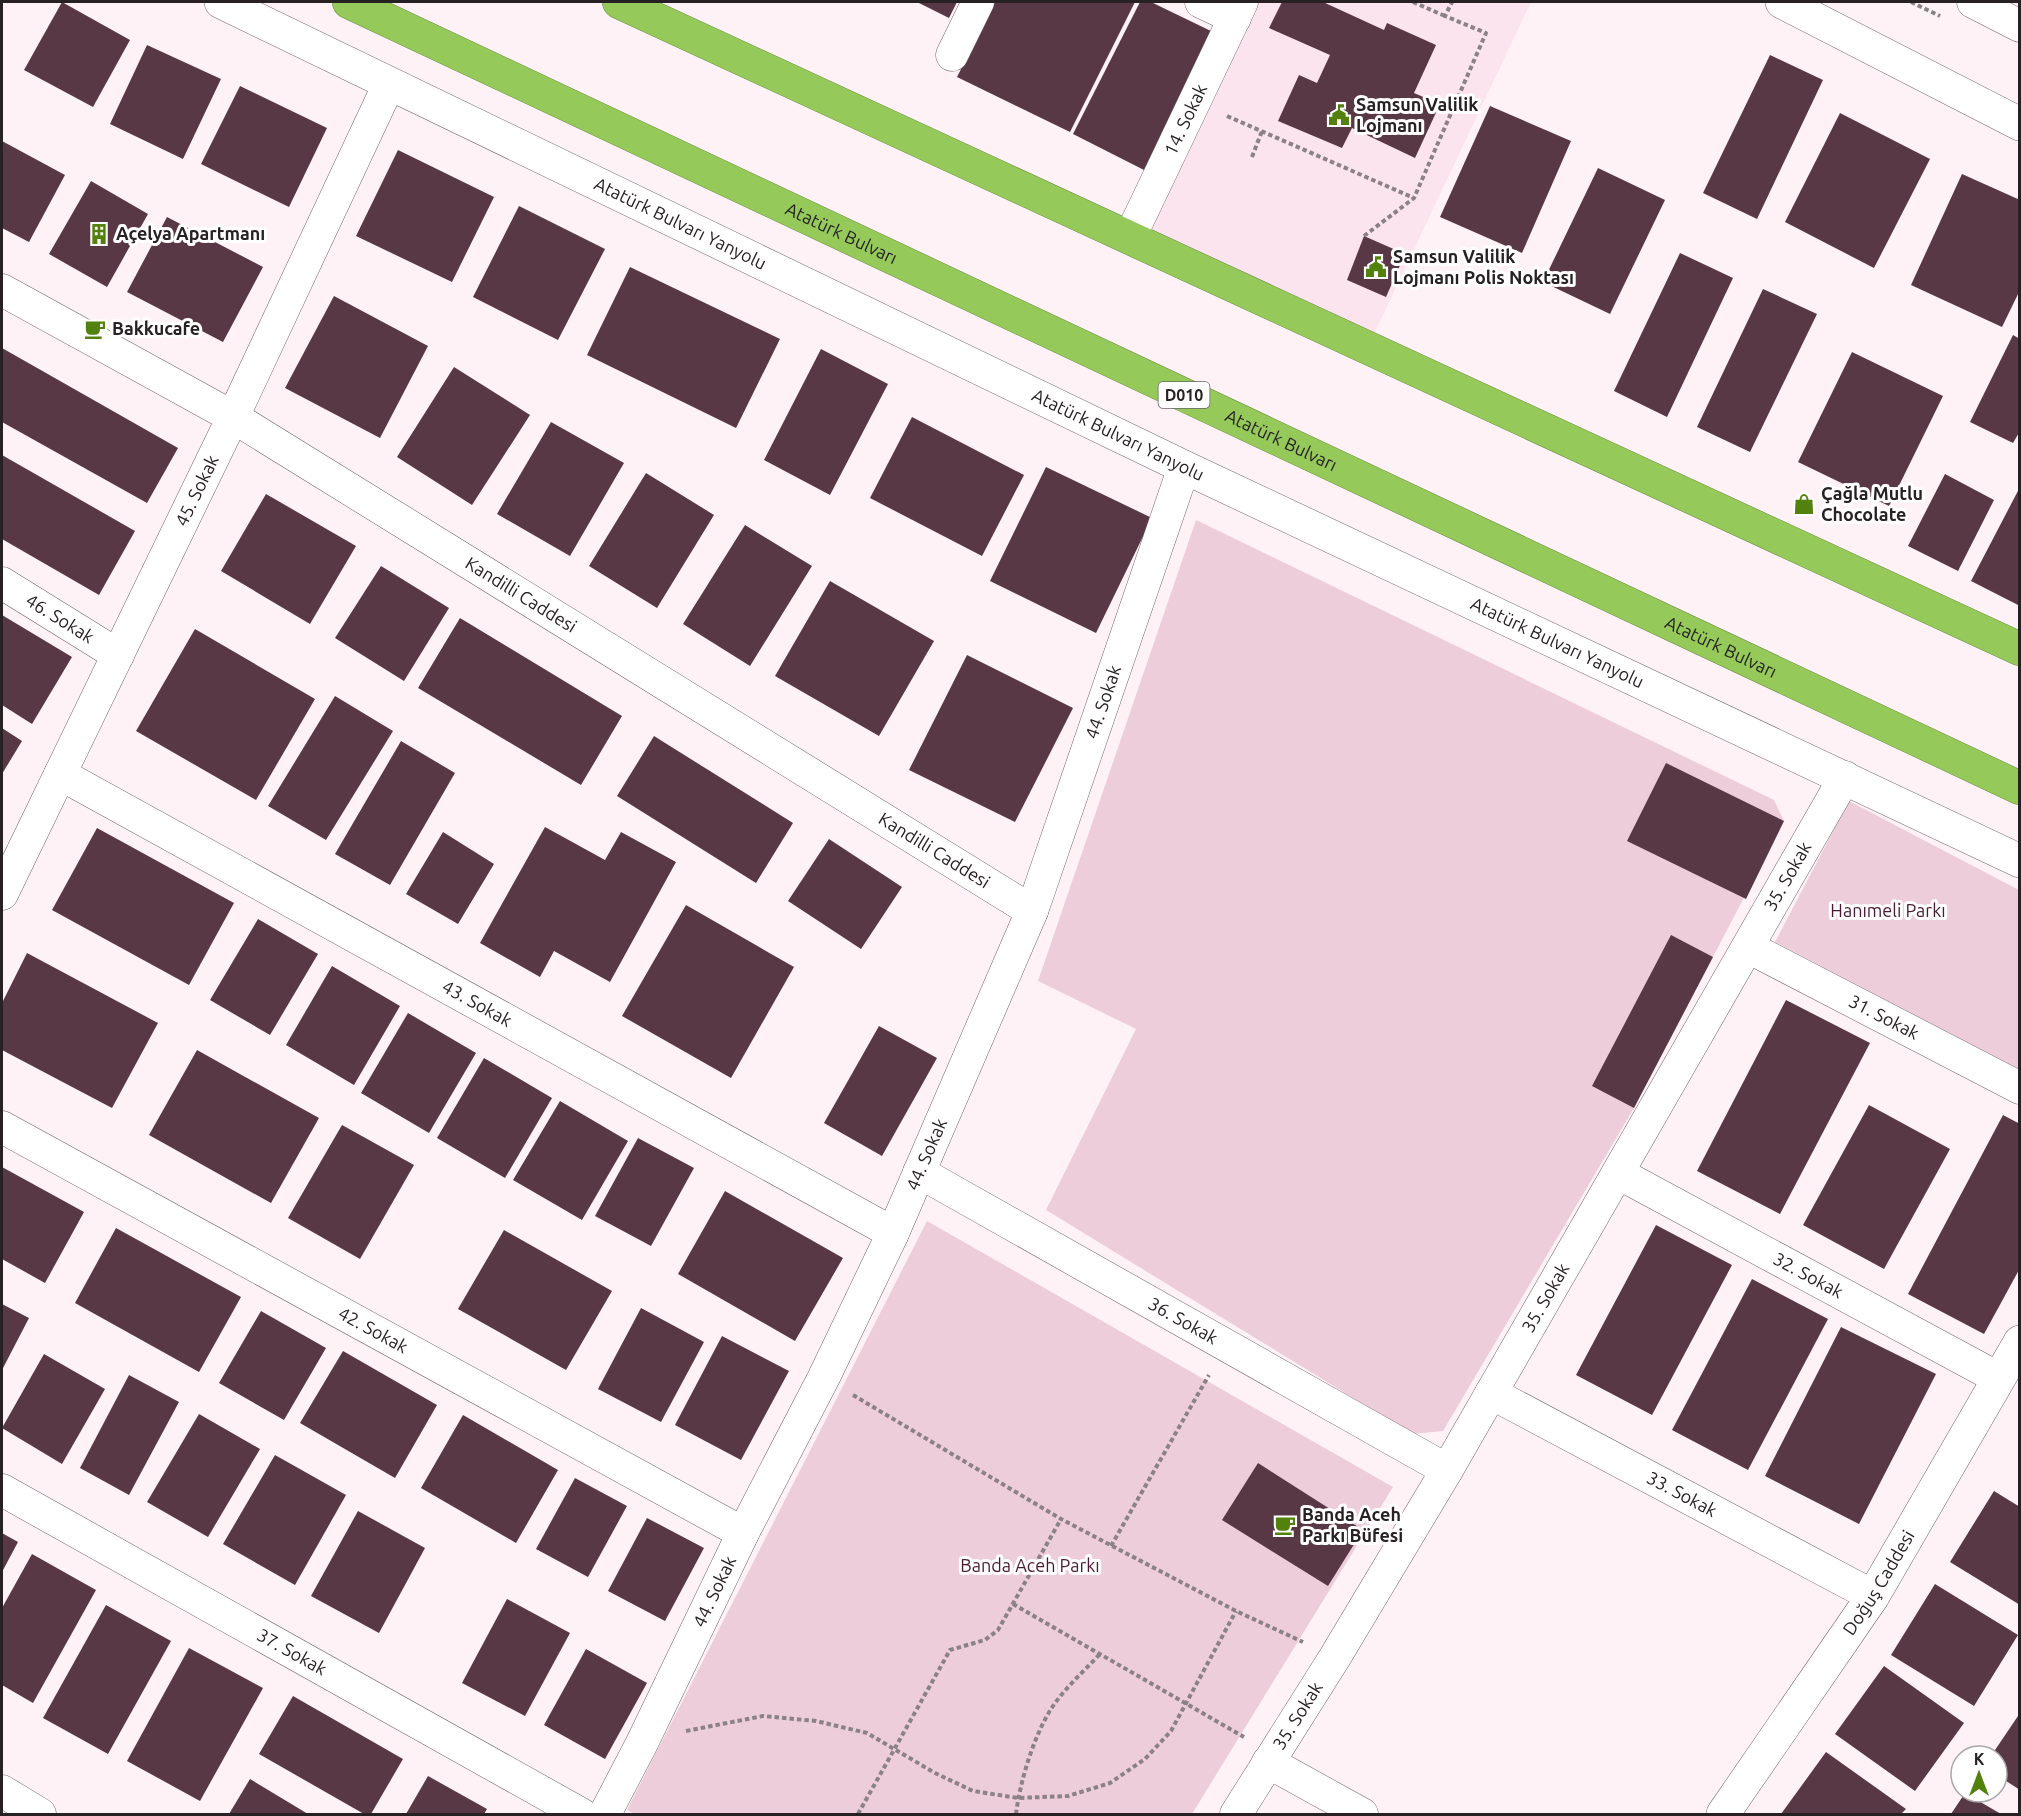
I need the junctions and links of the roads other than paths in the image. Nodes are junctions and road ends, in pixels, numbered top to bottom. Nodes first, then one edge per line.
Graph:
1 (221, 2) edge
2 (349, 2) edge
3 (619, 2) edge
4 (978, 2) edge
5 (1201, 2) edge
6 (1782, 2) edge
7 (1973, 2) edge
8 (1238, 10) edge
9 (2019, 26) edge
10 (952, 54) dead end
11 (389, 84) junction
12 (2019, 124) edge
13 (1130, 237) junction
14 (2, 290) edge
15 (233, 417) junction
16 (1184, 466) junction
17 (2, 583) edge
18 (2019, 649) edge
19 (118, 655) junction
20 (60, 774) junction
21 (1845, 777) junction
22 (2019, 788) edge
23 (9, 856) edge
24 (2019, 861) edge
25 (2, 894) edge
26 (1032, 911) junction
27 (1748, 947) junction
28 (2019, 1088) edge
29 (2, 1127) edge
30 (919, 1172) junction
31 (1618, 1173) junction
32 (893, 1233) junction
33 (2019, 1342) edge
34 (1998, 1378) junction
35 (1491, 1393) junction
36 (1447, 1470) junction
37 (2, 1490) edge
38 (743, 1533) junction
39 (1873, 1596) junction
40 (1270, 1758) junction
41 (581, 1815) edge
42 (605, 1815) edge
43 (1236, 1815) edge
44 (1362, 1815) edge
45 (1723, 1815) edge

1 - 11 main road, Atatürk Bulvarı Yanyolu
2 - 22 highway, Atatürk Bulvarı / D010
3 - 13 highway
4 - 10 street
5 - 8 street
6 - 12 main road
7 - 9 street
8 - 13 street, 14. Sokak
11 - 15 street, 45. Sokak
11 - 16 main road, Atatürk Bulvarı Yanyolu
13 - 18 highway
14 - 15 street, Kandilli Caddesi
15 - 19 street, 45. Sokak
15 - 26 street, Kandilli Caddesi
16 - 21 main road, Atatürk Bulvarı Yanyolu
16 - 26 street, 44. Sokak
17 - 19 street, 46. Sokak
19 - 20 street, 45. Sokak
20 - 23 street, 45. Sokak
20 - 32 street, 43. Sokak
21 - 24 main road, Atatürk Bulvarı Yanyolu
21 - 27 street, 35. Sokak
23 - 25 street, 45. Sokak
26 - 30 street, 44. Sokak
27 - 28 street, 31. Sokak
27 - 31 street, 35. Sokak
29 - 38 street, 42. Sokak
30 - 32 street, 44. Sokak
30 - 36 street, 36. Sokak
31 - 34 street, 32. Sokak
31 - 35 street, 35. Sokak
32 - 38 street, 44. Sokak
33 - 34 main road, Doğuş Caddesi
34 - 39 main road, Doğuş Caddesi
35 - 36 street, 35. Sokak
35 - 39 street, 33. Sokak
36 - 40 street, 35. Sokak
37 - 41 street, 37. Sokak
38 - 42 street, 44. Sokak
39 - 45 main road, Doğuş Caddesi
40 - 43 street, 35. Sokak
40 - 44 street

